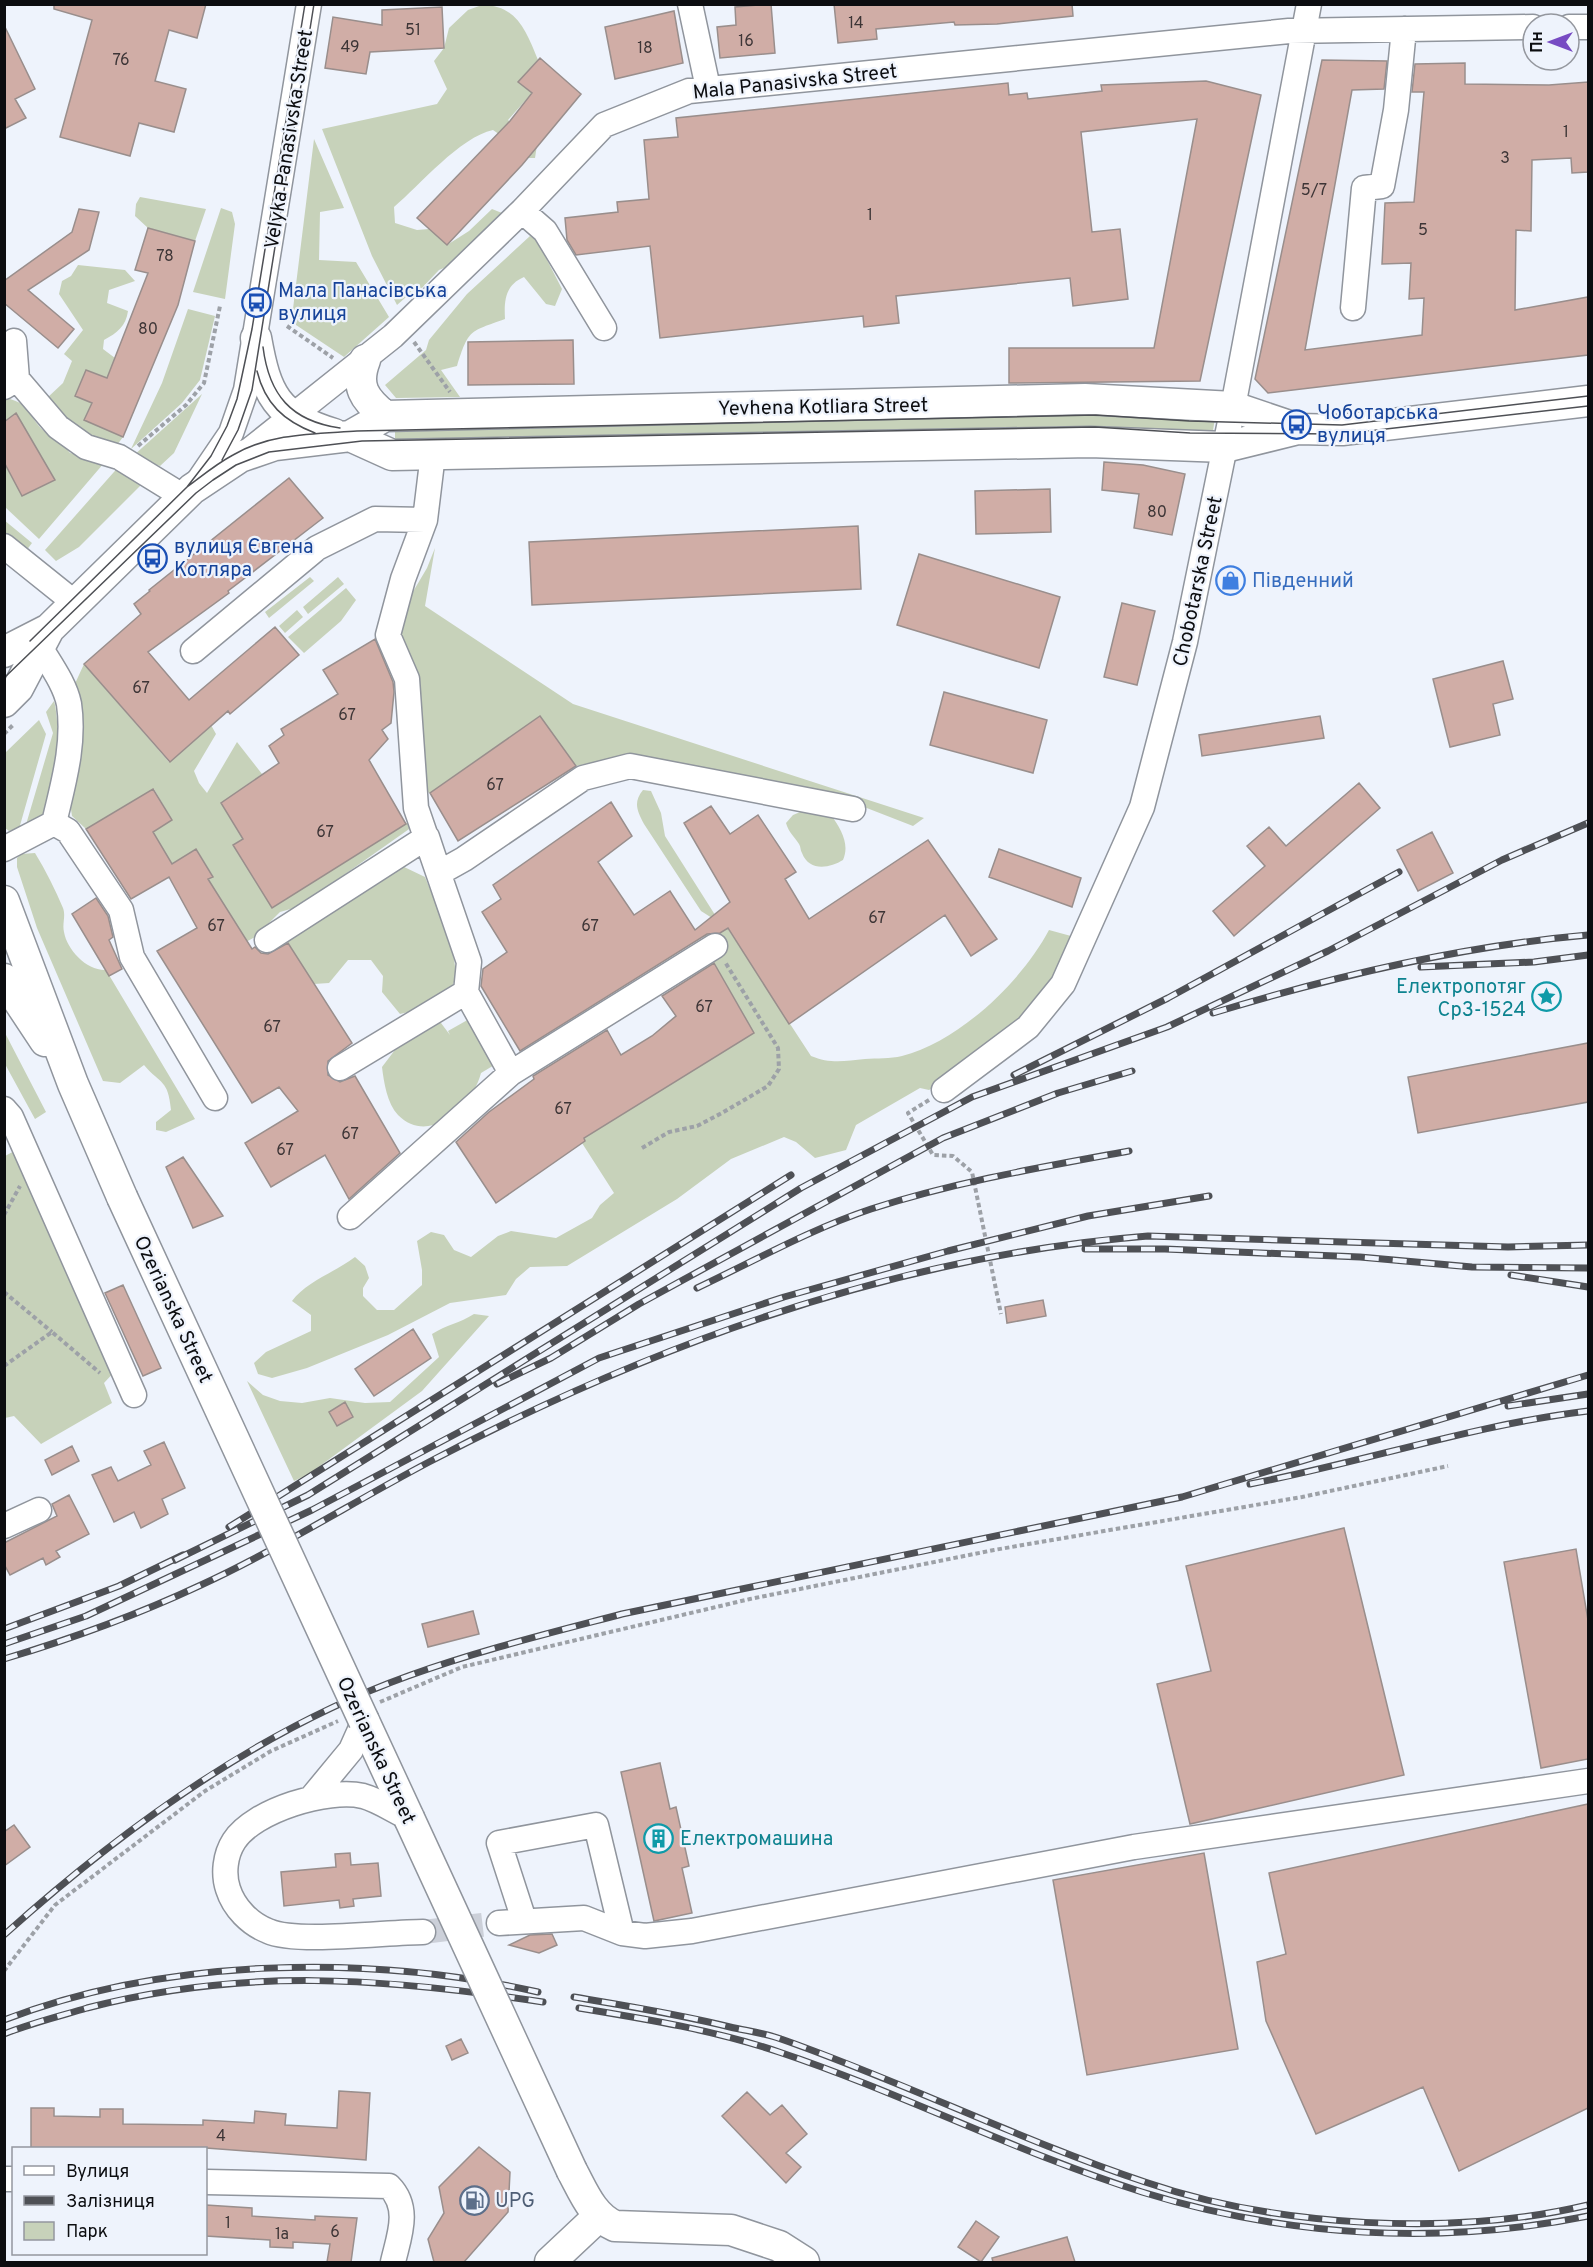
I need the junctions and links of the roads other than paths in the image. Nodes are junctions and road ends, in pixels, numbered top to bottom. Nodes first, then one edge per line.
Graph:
1 (690, 4) edge
2 (1309, 4) edge
3 (307, 5) edge
4 (1521, 27) edge
5 (1404, 29) junction
6 (1303, 30) junction
7 (708, 88) junction
8 (522, 211) junction
9 (1353, 308) dead end
10 (604, 328) dead end
11 (256, 338) junction
12 (14, 341) dead end
13 (354, 362) junction
14 (11, 383) edge
15 (1588, 401) edge
16 (1233, 407) junction
17 (385, 416) junction
18 (292, 417) junction
19 (1298, 429) junction
20 (346, 436) junction
21 (1225, 447) junction
22 (433, 453) junction
23 (240, 458) junction
24 (188, 493) junction
25 (424, 520) junction
26 (4, 546) edge
27 (75, 603) junction
28 (44, 638) junction
29 (193, 651) dead end
30 (4, 652) edge
31 (4, 702) edge
32 (853, 809) dead end
33 (54, 823) junction
34 (427, 837) junction
35 (4, 849) edge
36 (439, 873) junction
37 (4, 901) edge
38 (267, 940) dead end
39 (715, 946) road end
40 (4, 979) edge
41 (466, 992) junction
42 (340, 1068) dead end
43 (511, 1073) junction
44 (73, 1084) junction
45 (944, 1090) road end
46 (215, 1098) dead end
47 (4, 1109) edge
48 (350, 1217) dead end
49 (132, 1389) road end
50 (39, 1510) dead end
51 (4, 1526) edge
52 (360, 1715) junction
53 (1588, 1781) edge
54 (313, 1796) junction
55 (409, 1818) junction
56 (524, 1920) junction
57 (499, 1923) tunnel mouth
58 (423, 1932) tunnel mouth
59 (622, 1933) junction
60 (207, 2182) edge
61 (599, 2216) junction
62 (393, 2262) edge
63 (550, 2262) edge
64 (804, 2262) edge

1 - 7 street
2 - 6 street, Chobotarska Street
3 - 11 street, Velyka Panasivska Street
4 - 5 street, Mala Panasivska Street
5 - 6 street, Mala Panasivska Street
5 - 9 street
6 - 7 street, Mala Panasivska Street
6 - 16 street, Chobotarska Street
7 - 8 street, Mala Panasivska Street
8 - 10 street
8 - 13 street, Mala Panasivska Street
11 - 18 main road
11 - 24 street, Velyka Panasivska Street
12 - 14 street
13 - 17 main road
13 - 18 street, Mala Panasivska Street
14 - 24 street
15 - 19 main road, Yevhena Kotliara Street
16 - 17 main road, Yevhena Kotliara Street
16 - 19 main road, Yevhena Kotliara Street
16 - 21 street, Chobotarska Street
17 - 20 main road, Yevhena Kotliara Street
18 - 20 main road
18 - 23 street, Mala Panasivska Street
19 - 21 main road, Yevhena Kotliara Street
20 - 22 main road, Yevhena Kotliara Street
20 - 23 main road, Yevhena Kotliara Street
21 - 22 main road, Yevhena Kotliara Street
21 - 45 street, Chobotarska Street
22 - 25 street
23 - 24 main road, Yevhena Kotliara Street
24 - 27 main road, Velyka Panasivska Street
25 - 29 street
25 - 34 street
26 - 27 street
27 - 28 main road, Velyka Panasivska Street
28 - 30 main road, Velyka Panasivska Street
28 - 31 main road, Velyka Panasivska Street
28 - 33 street
32 - 36 street
33 - 35 street
33 - 46 street
34 - 36 street
34 - 38 street
36 - 41 street
37 - 44 main road, Ozerianska Street
39 - 43 street
40 - 44 main road, Ozerianska Street
41 - 42 street
41 - 43 street
43 - 48 street
44 - 52 main road, Ozerianska Street, bridge
47 - 49 street
50 - 51 street
52 - 54 street
52 - 55 main road, Ozerianska Street
53 - 59 street
54 - 55 street
54 - 58 street
55 - 61 main road, Ozerianska Street, bridge
56 - 57 street
56 - 59 street
56 - 59 street
60 - 62 street
61 - 63 main road
61 - 64 main road

